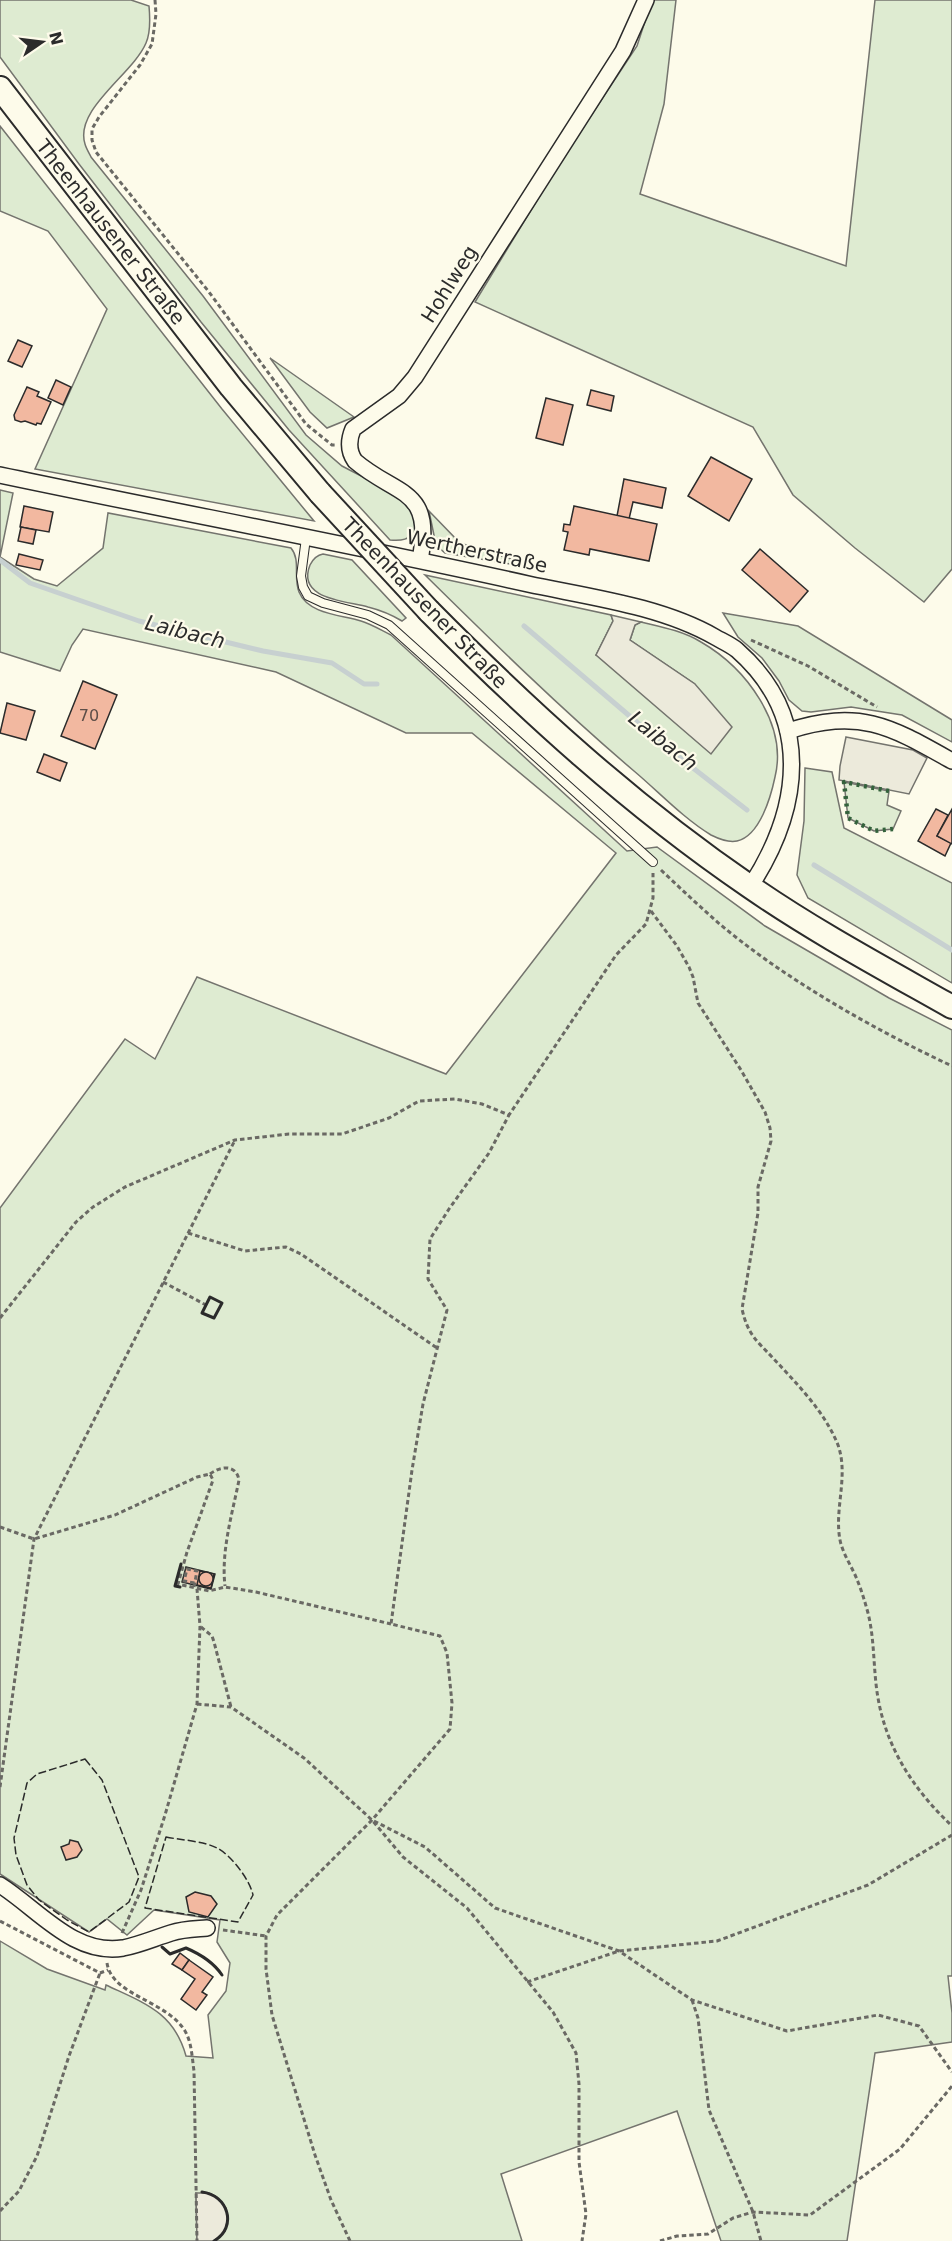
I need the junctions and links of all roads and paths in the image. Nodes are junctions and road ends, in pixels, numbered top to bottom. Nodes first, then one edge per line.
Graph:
1 (155, 0) edge
2 (646, 0) edge
3 (0, 88) edge
4 (349, 446) junction
5 (0, 475) edge
6 (306, 538) junction
7 (420, 560) junction
8 (747, 638) dead end
9 (883, 710) dead end
10 (788, 731) junction
11 (952, 761) edge
12 (653, 862) junction
13 (750, 887) junction
14 (651, 911) junction
15 (952, 1007) edge
16 (952, 1066) edge
17 (509, 1115) junction
18 (235, 1140) junction
19 (188, 1233) junction
20 (163, 1282) junction
21 (206, 1305) dead end
22 (0, 1318) edge
23 (437, 1348) junction
24 (210, 1474) junction
25 (0, 1527) edge
26 (34, 1539) junction
27 (195, 1586) junction
28 (225, 1587) junction
29 (391, 1624) junction
30 (200, 1626) junction
31 (197, 1704) junction
32 (231, 1707) junction
33 (0, 1787) edge
34 (372, 1820) junction
35 (952, 1826) edge
36 (952, 1836) edge
37 (0, 1885) edge
38 (0, 1921) edge
39 (207, 1928) joint
40 (266, 1936) junction
41 (116, 1949) junction
42 (619, 1952) junction
43 (100, 1973) junction
44 (527, 1982) junction
45 (692, 2000) junction
46 (952, 2072) edge
47 (952, 2086) edge
48 (0, 2211) edge
49 (753, 2212) junction
50 (197, 2241) edge
51 (350, 2241) edge
52 (582, 2241) edge
53 (660, 2241) edge
54 (761, 2241) edge

1 - 4 path
2 - 4 street, Hohlweg
3 - 13 main road, Theenhausener Straße, bridge
4 - 7 street
5 - 6 street, Wertherstraße
6 - 7 street, Wertherstraße
6 - 12 lane
7 - 10 street, Wertherstraße
8 - 9 path
10 - 11 street
10 - 13 street, Wertherstraße
12 - 14 path
12 - 16 path
13 - 15 main road, Theenhausener Straße
14 - 17 path
14 - 35 path
17 - 18 path
17 - 23 path
18 - 19 path
18 - 22 path
19 - 20 path
19 - 23 path
20 - 21 path
20 - 26 path
23 - 29 path
24 - 26 path
24 - 27 path
24 - 28 path
25 - 26 path
26 - 33 path
27 - 27 path
27 - 28 path
27 - 30 path
28 - 29 path
29 - 34 path
30 - 31 path
30 - 32 path
31 - 32 path
31 - 41 path
32 - 34 path
34 - 40 path
34 - 42 path
34 - 44 path
36 - 42 path
37 - 41 street
38 - 43 path
39 - 40 path
39 - 41 street
40 - 51 path
42 - 44 path
42 - 45 path
43 - 48 path
43 - 50 path
44 - 52 path
45 - 46 path
45 - 49 path
47 - 49 path
49 - 53 path
49 - 54 path

